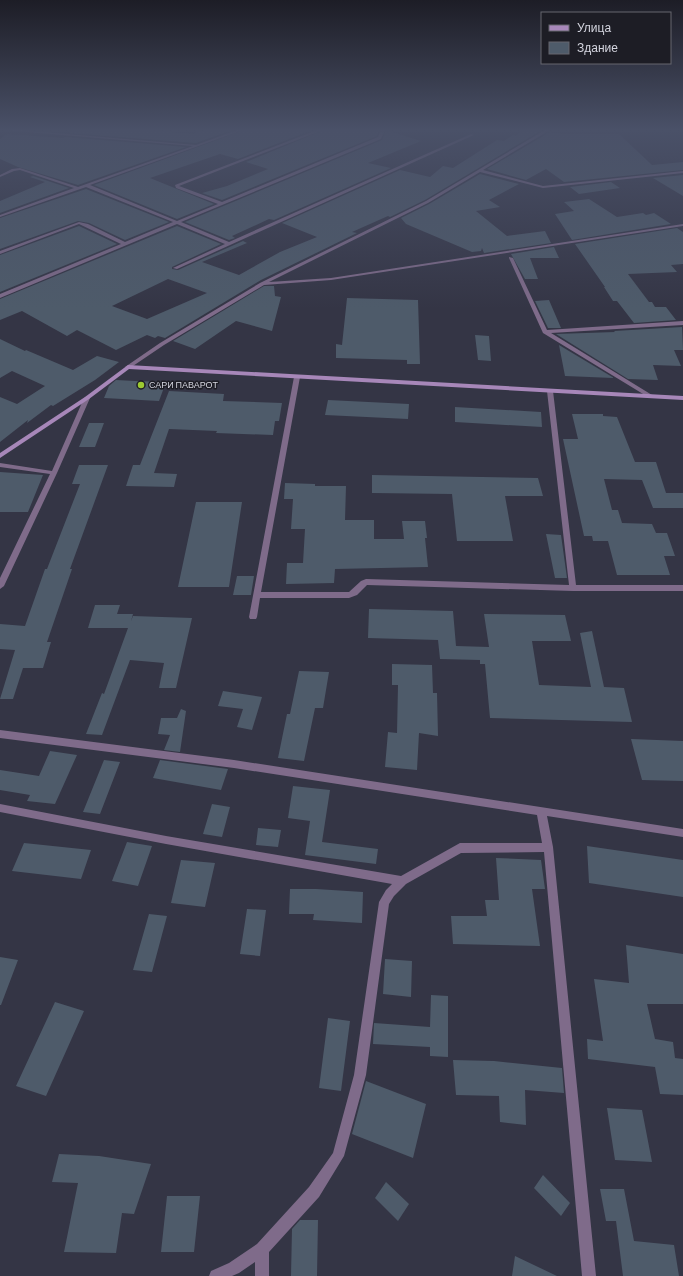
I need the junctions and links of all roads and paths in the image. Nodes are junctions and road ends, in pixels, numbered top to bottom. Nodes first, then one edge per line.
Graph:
1 (74, 190) edge
2 (97, 190) edge
3 (184, 190) edge
4 (257, 190) edge
5 (351, 190) edge
6 (449, 190) edge
7 (222, 204) junction
8 (0, 216) edge
9 (179, 222) junction
10 (683, 225) edge
11 (125, 244) junction
12 (230, 244) junction
13 (0, 253) edge
14 (511, 258) dead end
15 (175, 268) dead end
16 (262, 284) junction
17 (0, 296) edge
18 (683, 323) edge
19 (545, 332) junction
20 (128, 367) junction
21 (297, 377) junction
22 (550, 390) junction
23 (650, 396) junction
24 (86, 398) junction
25 (683, 398) edge
26 (0, 456) edge
27 (0, 465) edge
28 (54, 473) junction
29 (0, 586) edge
30 (573, 588) junction
31 (683, 588) edge
32 (257, 595) junction
33 (253, 617) dead end
34 (0, 734) edge
35 (0, 808) edge
36 (542, 812) junction
37 (683, 833) edge
38 (548, 847) junction
39 (402, 881) junction
40 (262, 1249) junction
41 (216, 1276) edge
42 (262, 1276) edge
43 (589, 1276) edge

1 - 8 street
2 - 9 street
3 - 7 street
4 - 7 street
5 - 12 street
6 - 16 street
7 - 9 street
9 - 11 street
9 - 12 street
10 - 16 street
11 - 13 street
11 - 17 street
12 - 15 street
14 - 19 street
16 - 20 street
18 - 19 street
19 - 23 street
20 - 21 street
20 - 24 street
21 - 22 street
21 - 32 street
22 - 23 street
22 - 30 street
23 - 25 street
24 - 26 street
24 - 28 street
27 - 28 street
28 - 29 street
30 - 31 street
30 - 32 street
32 - 33 street
34 - 36 street
35 - 39 street
36 - 37 street
36 - 38 street
38 - 39 street
38 - 43 street
39 - 40 street
40 - 41 street
40 - 42 street

